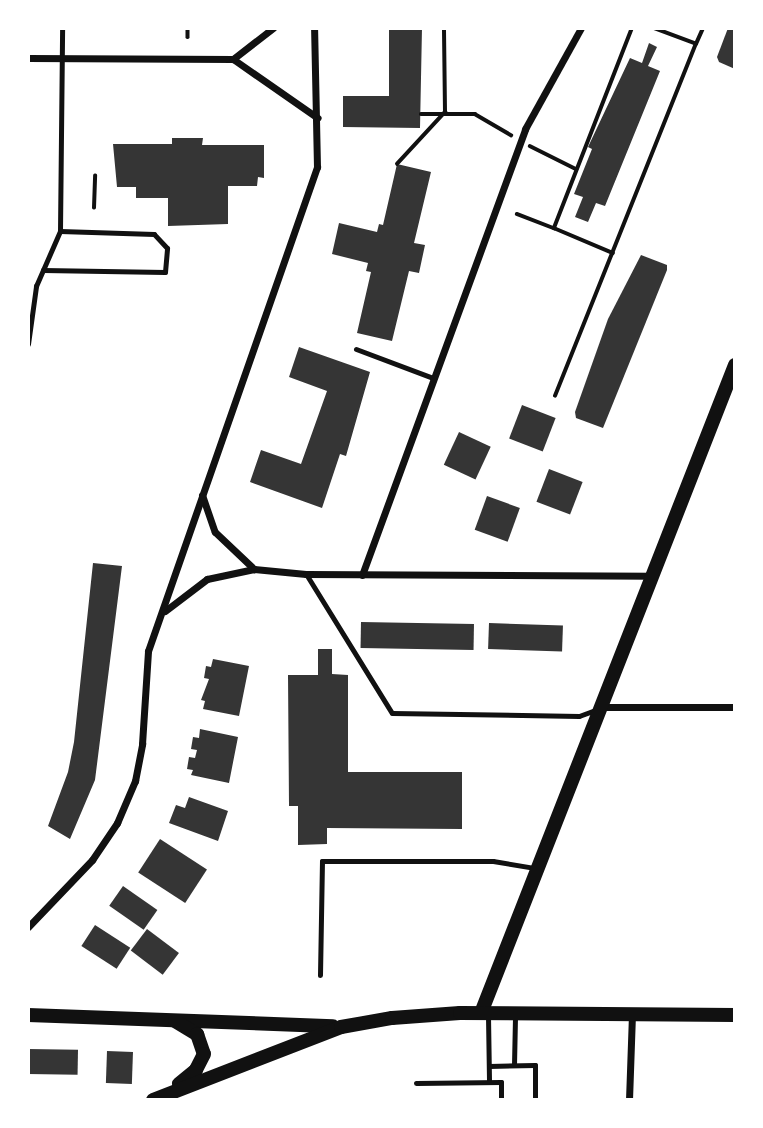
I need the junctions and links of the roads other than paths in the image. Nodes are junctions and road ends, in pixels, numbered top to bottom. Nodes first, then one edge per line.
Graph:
1 (62, 28) edge
2 (273, 28) edge
3 (314, 28) edge
4 (581, 28) edge
5 (28, 58) edge
6 (61, 58) junction
7 (233, 59) junction
8 (318, 118) junction
9 (60, 231) junction
10 (43, 270) junction
11 (28, 344) edge
12 (356, 349) dead end
13 (735, 365) edge
14 (433, 378) junction
15 (730, 393) edge
16 (202, 495) junction
17 (254, 569) junction
18 (306, 574) junction
19 (362, 575) junction
20 (651, 576) junction
21 (162, 614) junction
22 (602, 707) junction
23 (735, 707) edge
24 (538, 868) junction
25 (28, 927) edge
26 (320, 975) dead end
27 (485, 1013) junction
28 (515, 1013) junction
29 (632, 1014) junction
30 (28, 1015) edge
31 (735, 1015) edge
32 (165, 1018) junction
33 (341, 1027) junction
34 (514, 1065) junction
35 (489, 1066) junction
36 (489, 1082) junction
37 (416, 1083) dead end
38 (170, 1093) junction
39 (153, 1100) edge
40 (500, 1100) edge
41 (535, 1100) edge
42 (629, 1100) edge

1 - 6 lane
2 - 7 street
3 - 8 street
4 - 14 street
5 - 6 street
6 - 7 street
6 - 9 lane
7 - 8 street
8 - 16 street
9 - 10 lane
9 - 10 lane
10 - 11 lane
12 - 14 lane
13 - 15 main road
14 - 19 street
15 - 20 main road
16 - 17 street
16 - 21 street
17 - 18 street
17 - 21 street
18 - 19 street
18 - 22 lane
19 - 20 street
20 - 22 main road
21 - 25 street
22 - 23 street
22 - 24 main road
24 - 26 lane
24 - 27 main road
27 - 28 main road
27 - 33 main road
27 - 35 lane
28 - 29 main road
28 - 34 lane
29 - 31 main road
29 - 42 street
30 - 32 main road
32 - 33 main road
32 - 38 main road
33 - 38 main road
34 - 35 lane
34 - 41 lane
35 - 36 lane
36 - 37 lane
36 - 40 lane
38 - 39 main road

